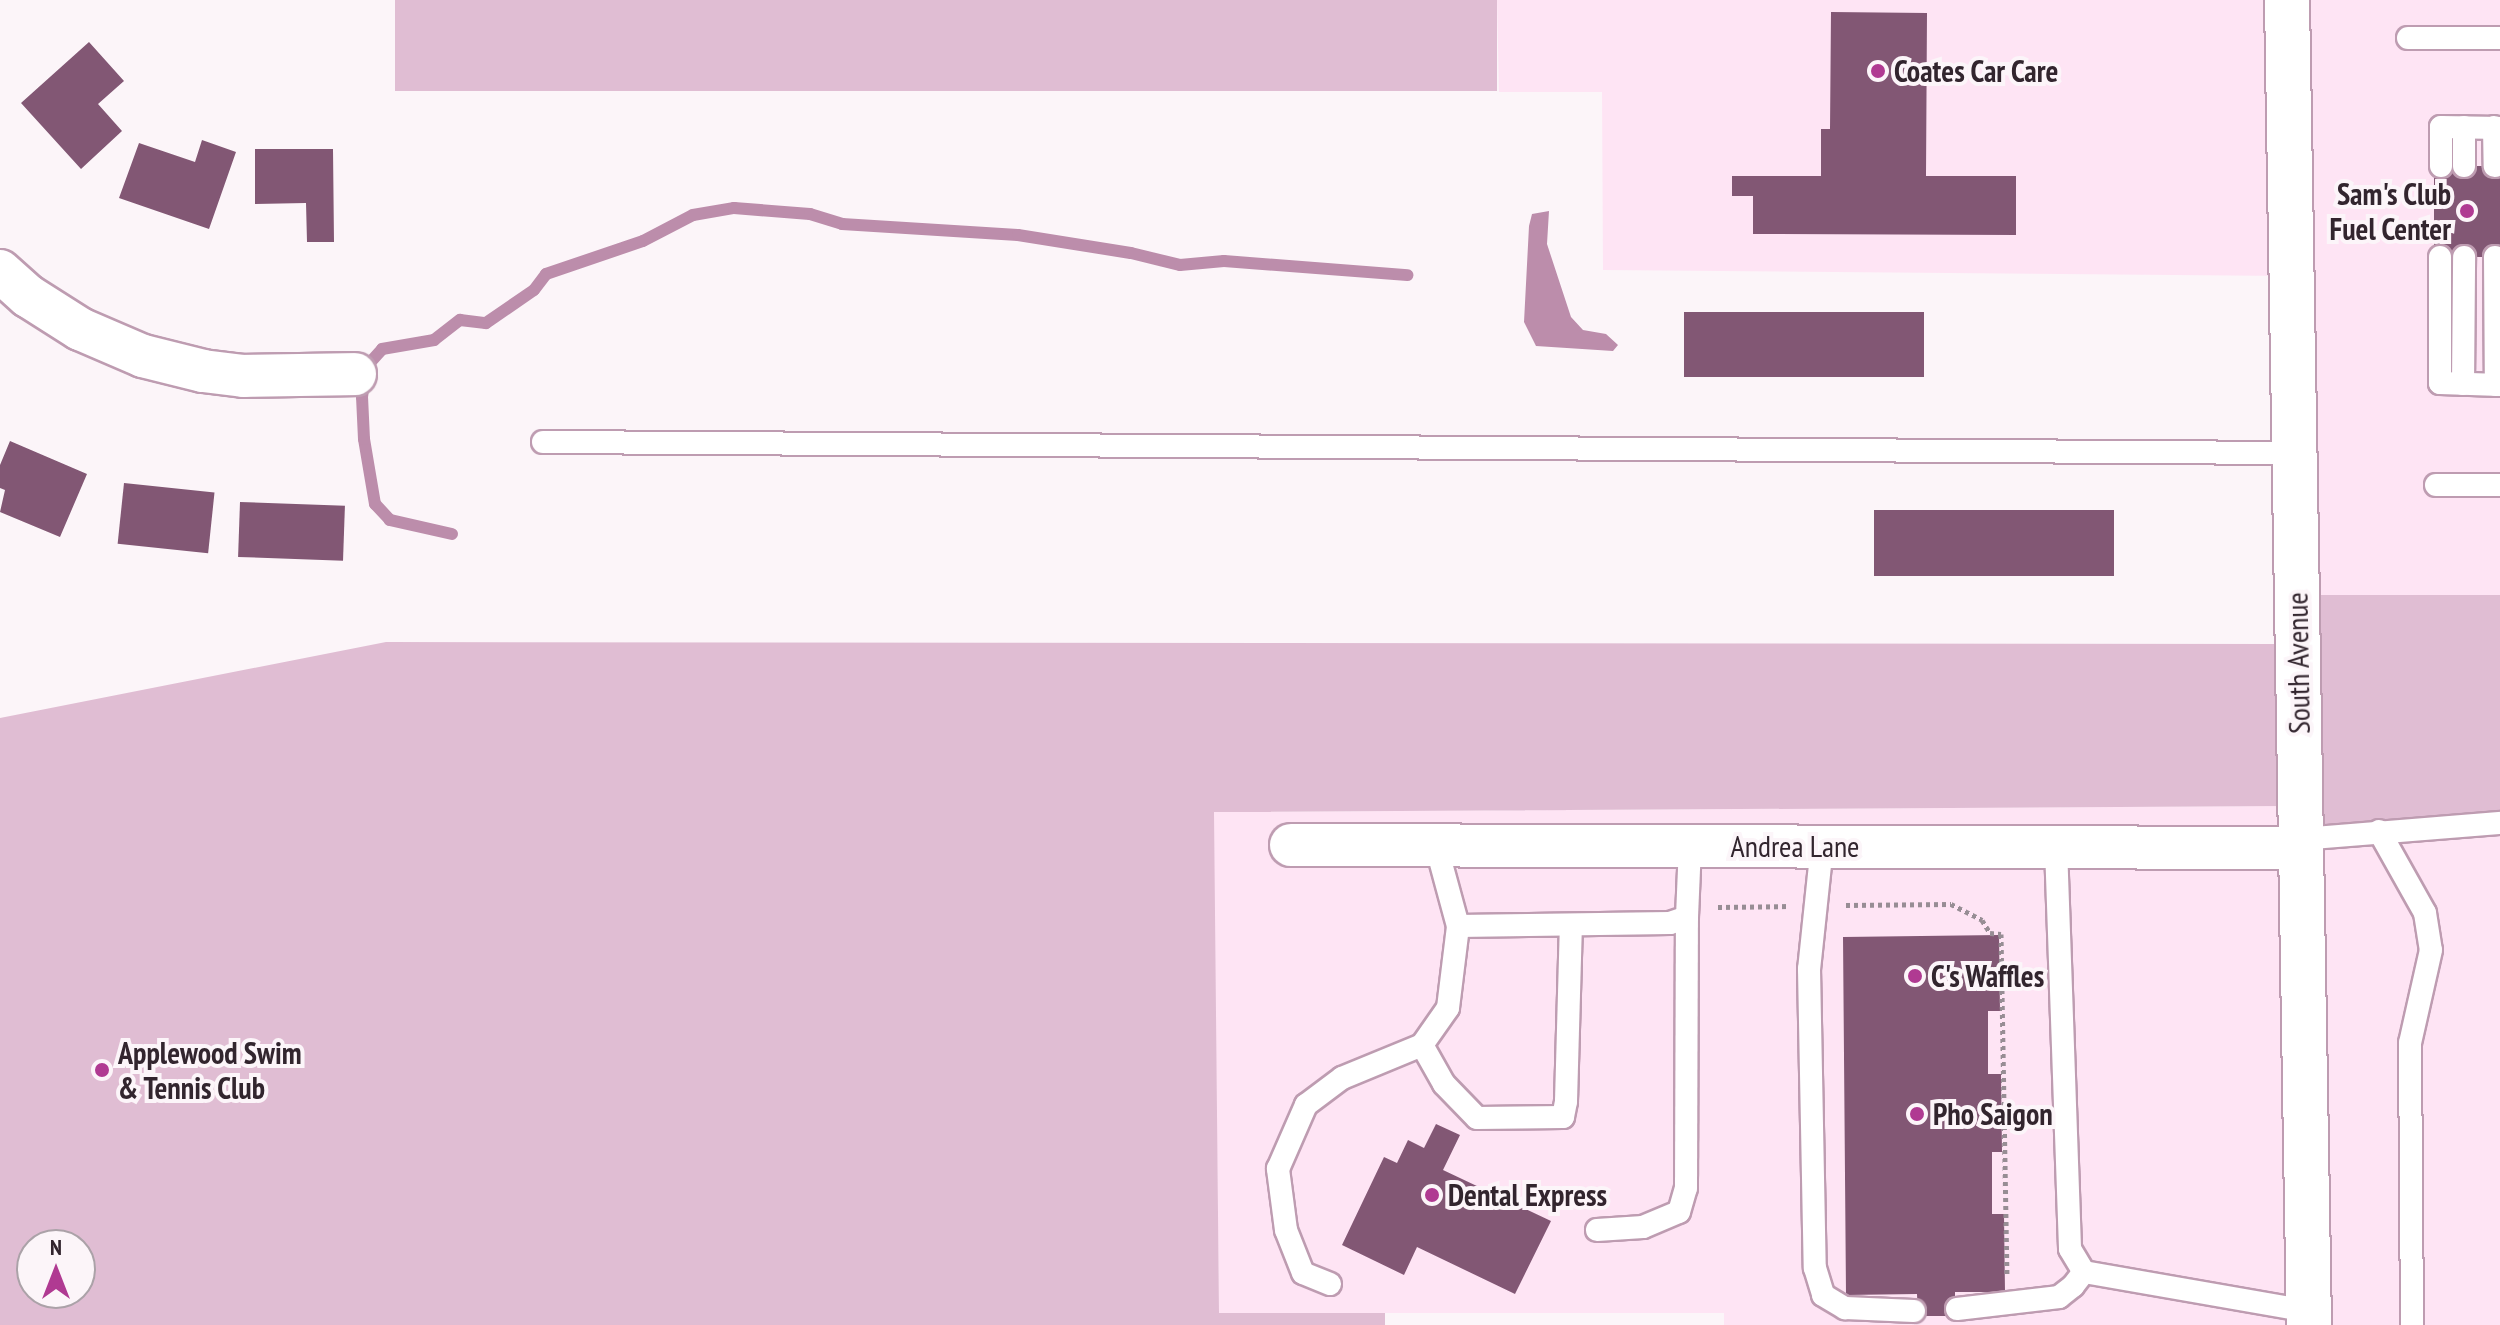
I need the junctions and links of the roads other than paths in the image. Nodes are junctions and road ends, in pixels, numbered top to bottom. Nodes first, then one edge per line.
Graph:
1 (2287, 0) edge
2 (2408, 38) dead end
3 (2500, 38) edge
4 (2464, 127) junction
5 (2497, 128) edge
6 (2441, 166) dead end
7 (2464, 166) dead end
8 (2495, 166) dead end
9 (2440, 257) dead end
10 (2464, 257) dead end
11 (2495, 257) dead end
12 (0, 271) edge
13 (355, 374) dead end
14 (2463, 384) junction
15 (2498, 385) edge
16 (543, 442) dead end
17 (2295, 453) junction
18 (2436, 485) dead end
19 (2500, 485) edge
20 (2500, 823) edge
21 (2379, 831) junction
22 (2300, 843) junction
23 (1291, 845) dead end
24 (1436, 845) junction
25 (1690, 846) junction
26 (1822, 846) junction
27 (2056, 847) junction
28 (1687, 912) junction
29 (1571, 925) junction
30 (1458, 926) junction
31 (1422, 1045) junction
32 (1597, 1230) dead end
33 (2084, 1272) junction
34 (1330, 1284) dead end
35 (1957, 1309) dead end
36 (1914, 1311) dead end
37 (2308, 1318) edge
38 (2412, 1325) edge

1 - 17 main road, South Avenue
2 - 3 lane
4 - 5 lane
4 - 6 lane
4 - 7 lane
5 - 8 lane
9 - 14 lane
10 - 14 lane
11 - 15 lane
12 - 13 street
14 - 15 lane
16 - 17 lane
17 - 22 main road, South Avenue
18 - 19 lane
20 - 21 lane
21 - 22 lane
21 - 38 lane
22 - 27 street, Andrea Lane
22 - 37 main road, South Avenue
23 - 24 street, Andrea Lane
24 - 25 street, Andrea Lane
24 - 30 lane
25 - 26 street, Andrea Lane
25 - 28 lane
26 - 27 street, Andrea Lane
26 - 36 lane
27 - 33 lane
28 - 29 lane
28 - 32 lane
29 - 30 lane
29 - 31 lane
30 - 31 lane
31 - 34 lane
33 - 35 lane
33 - 37 lane

